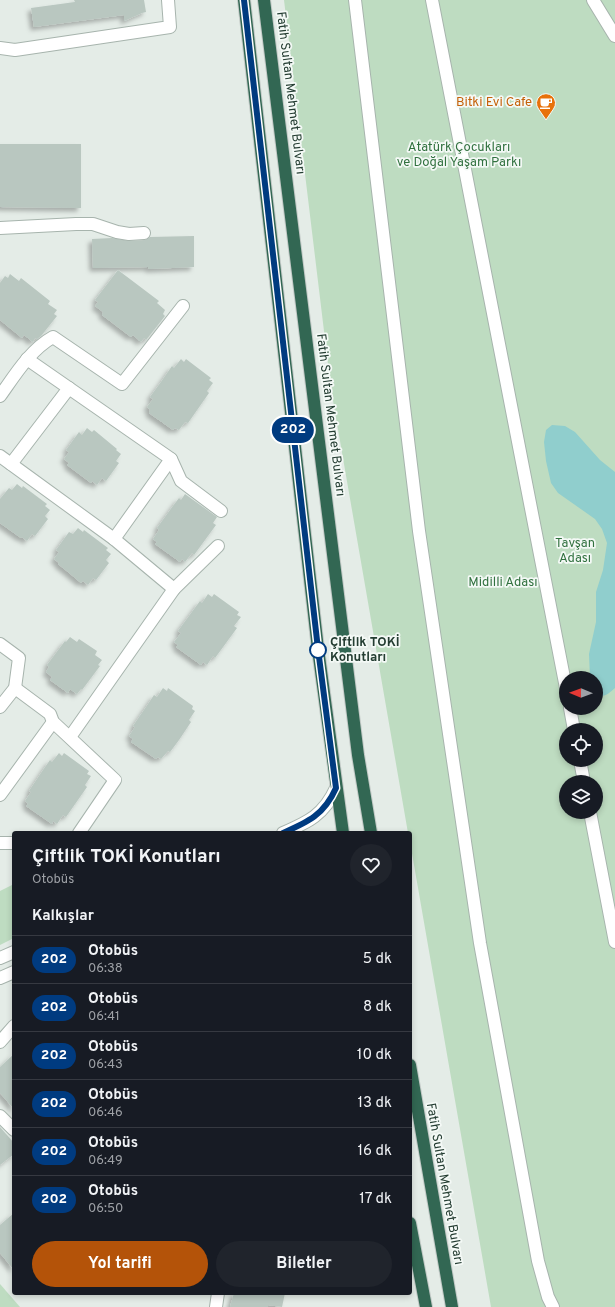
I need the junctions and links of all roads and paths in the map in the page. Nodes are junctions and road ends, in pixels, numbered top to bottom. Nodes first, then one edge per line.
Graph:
1 (168, 0) edge
2 (244, 0) edge
3 (264, 0) edge
4 (355, 0) edge
5 (432, 0) edge
6 (594, 0) edge
7 (615, 36) edge
8 (0, 48) edge
9 (0, 228) edge
10 (144, 233) dead end
11 (183, 306) dead end
12 (27, 359) junction
13 (69, 388) junction
14 (0, 396) edge
15 (171, 459) junction
16 (4, 460) edge
17 (222, 511) dead end
18 (114, 539) junction
19 (218, 546) dead end
20 (174, 589) junction
21 (0, 644) edge
22 (563, 671) edge
23 (15, 688) junction
24 (0, 707) edge
25 (53, 722) junction
26 (70, 737) junction
27 (336, 788) junction
28 (0, 795) edge
29 (591, 819) edge
30 (80, 831) edge
31 (286, 831) edge
32 (343, 831) edge
33 (371, 831) edge
34 (0, 843) edge
35 (12, 843) edge
36 (615, 942) edge
37 (12, 953) edge
38 (0, 958) edge
39 (12, 973) edge
40 (0, 978) edge
41 (12, 1028) edge
42 (0, 1042) edge
43 (412, 1077) edge
44 (0, 1116) edge
45 (12, 1128) edge
46 (412, 1234) edge
47 (218, 1295) edge
48 (216, 1307) edge
49 (426, 1307) edge
50 (452, 1307) edge
51 (554, 1307) edge

1 - 8 street
2 - 27 highway
3 - 33 highway, Fatih Sultan Mehmet Bulvarı
4 - 51 street
5 - 22 street
6 - 7 street
9 - 10 street
11 - 12 street
12 - 13 street
12 - 14 street
13 - 15 street
13 - 16 street
15 - 17 street
15 - 18 street
16 - 18 street
18 - 20 street
19 - 20 street
20 - 26 street
21 - 23 street
23 - 24 street
23 - 25 street
25 - 26 street
25 - 28 street
26 - 30 street
27 - 31 street
27 - 32 highway
29 - 36 street
34 - 35 street
37 - 38 street
39 - 40 street
41 - 42 street
43 - 50 highway, Fatih Sultan Mehmet Bulvarı
44 - 45 street
46 - 49 highway
47 - 48 street

